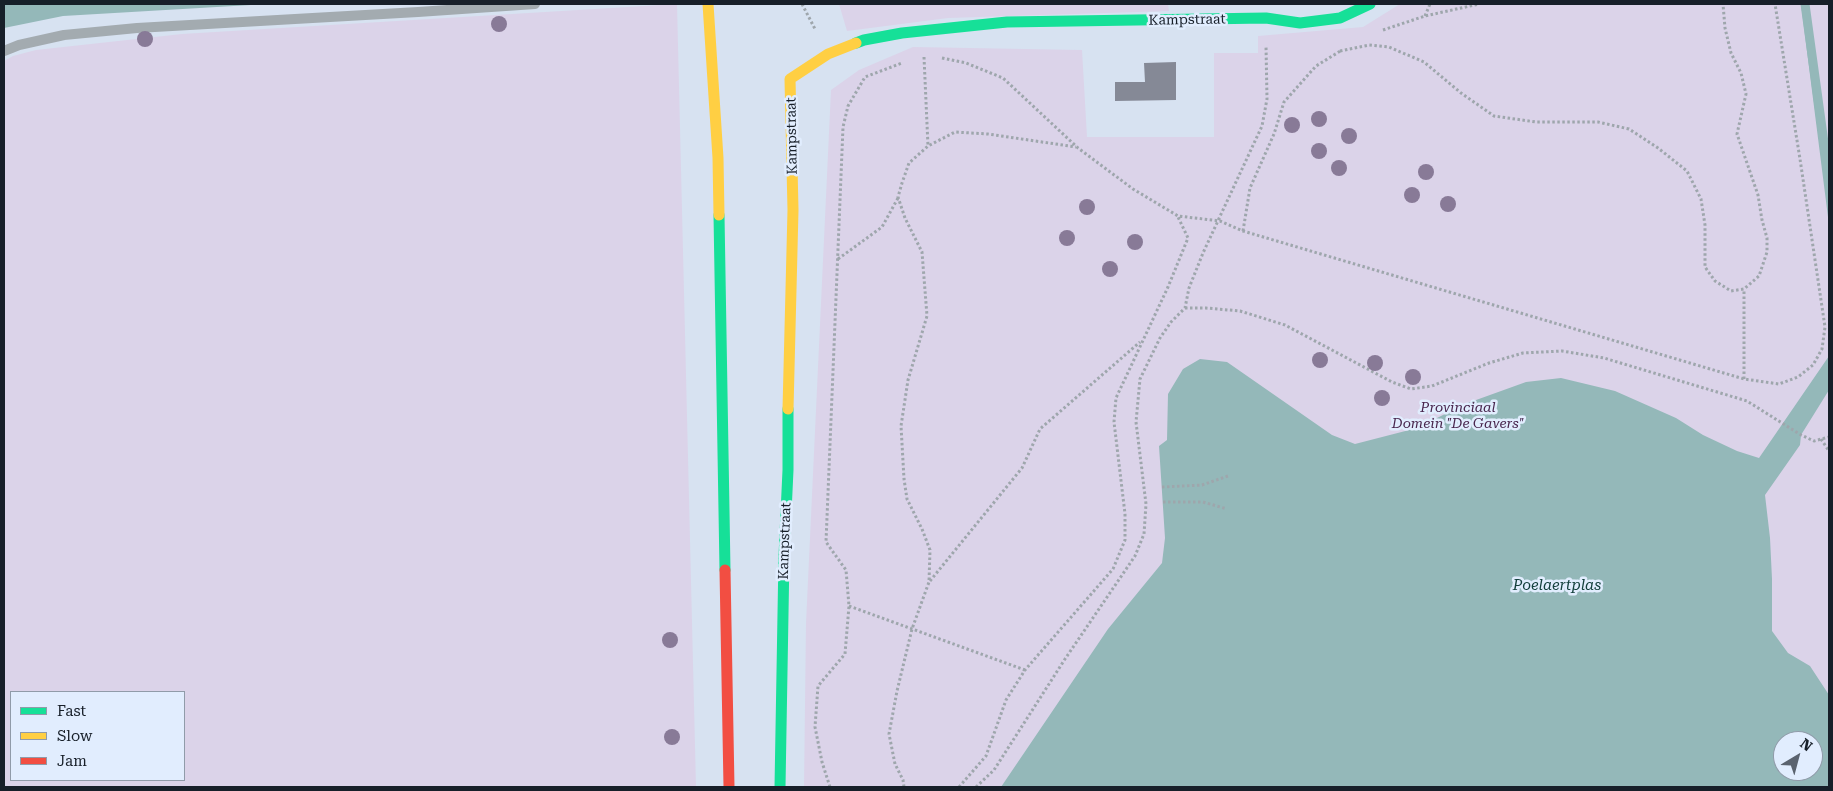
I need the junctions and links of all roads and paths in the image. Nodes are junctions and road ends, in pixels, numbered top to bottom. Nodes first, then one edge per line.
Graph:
1 (535, 4) edge
2 (708, 4) edge
3 (1370, 4) edge
4 (1430, 4) edge
5 (1479, 4) edge
6 (1723, 4) edge
7 (1775, 4) edge
8 (1425, 16) junction
9 (1266, 18) junction
10 (1378, 32) dead end
11 (1355, 43) dead end
12 (4, 51) edge
13 (1340, 51) junction
14 (924, 55) junction
15 (933, 56) dead end
16 (916, 58) dead end
17 (941, 58) dead end
18 (907, 61) dead end
19 (928, 146) junction
20 (1078, 148) junction
21 (898, 197) junction
22 (1178, 216) junction
23 (1220, 221) junction
24 (1244, 231) junction
25 (838, 259) junction
26 (1744, 289) junction
27 (1185, 308) junction
28 (1142, 341) junction
29 (1744, 379) junction
30 (1829, 437) edge
31 (1821, 439) junction
32 (1829, 451) edge
33 (1228, 476) dead end
34 (1162, 487) dead end
35 (1163, 502) dead end
36 (1227, 509) dead end
37 (929, 582) junction
38 (849, 606) junction
39 (912, 629) junction
40 (1025, 670) junction
41 (729, 787) edge
42 (780, 787) edge
43 (830, 787) edge
44 (904, 787) edge
45 (959, 787) edge
46 (976, 787) edge

1 - 12 lane
2 - 41 street
3 - 9 street, Kampstraat
4 - 8 path
5 - 8 path
6 - 26 path
7 - 29 path
8 - 10 path
9 - 23 path
9 - 42 street, Kampstraat
11 - 13 path
13 - 24 path
13 - 26 path
14 - 15 path
14 - 16 path
14 - 19 path
17 - 20 path
18 - 25 path
19 - 20 path
19 - 21 path
20 - 22 path
21 - 25 path
21 - 37 path
22 - 23 path
22 - 28 path
23 - 24 path
23 - 27 path
24 - 29 path
25 - 38 path
26 - 29 path
27 - 31 path
27 - 46 path
28 - 37 path
28 - 40 path
30 - 31 path
31 - 32 path
33 - 34 path
35 - 36 path
37 - 39 path
38 - 39 path
38 - 43 path
39 - 40 path
39 - 44 path
40 - 45 path

